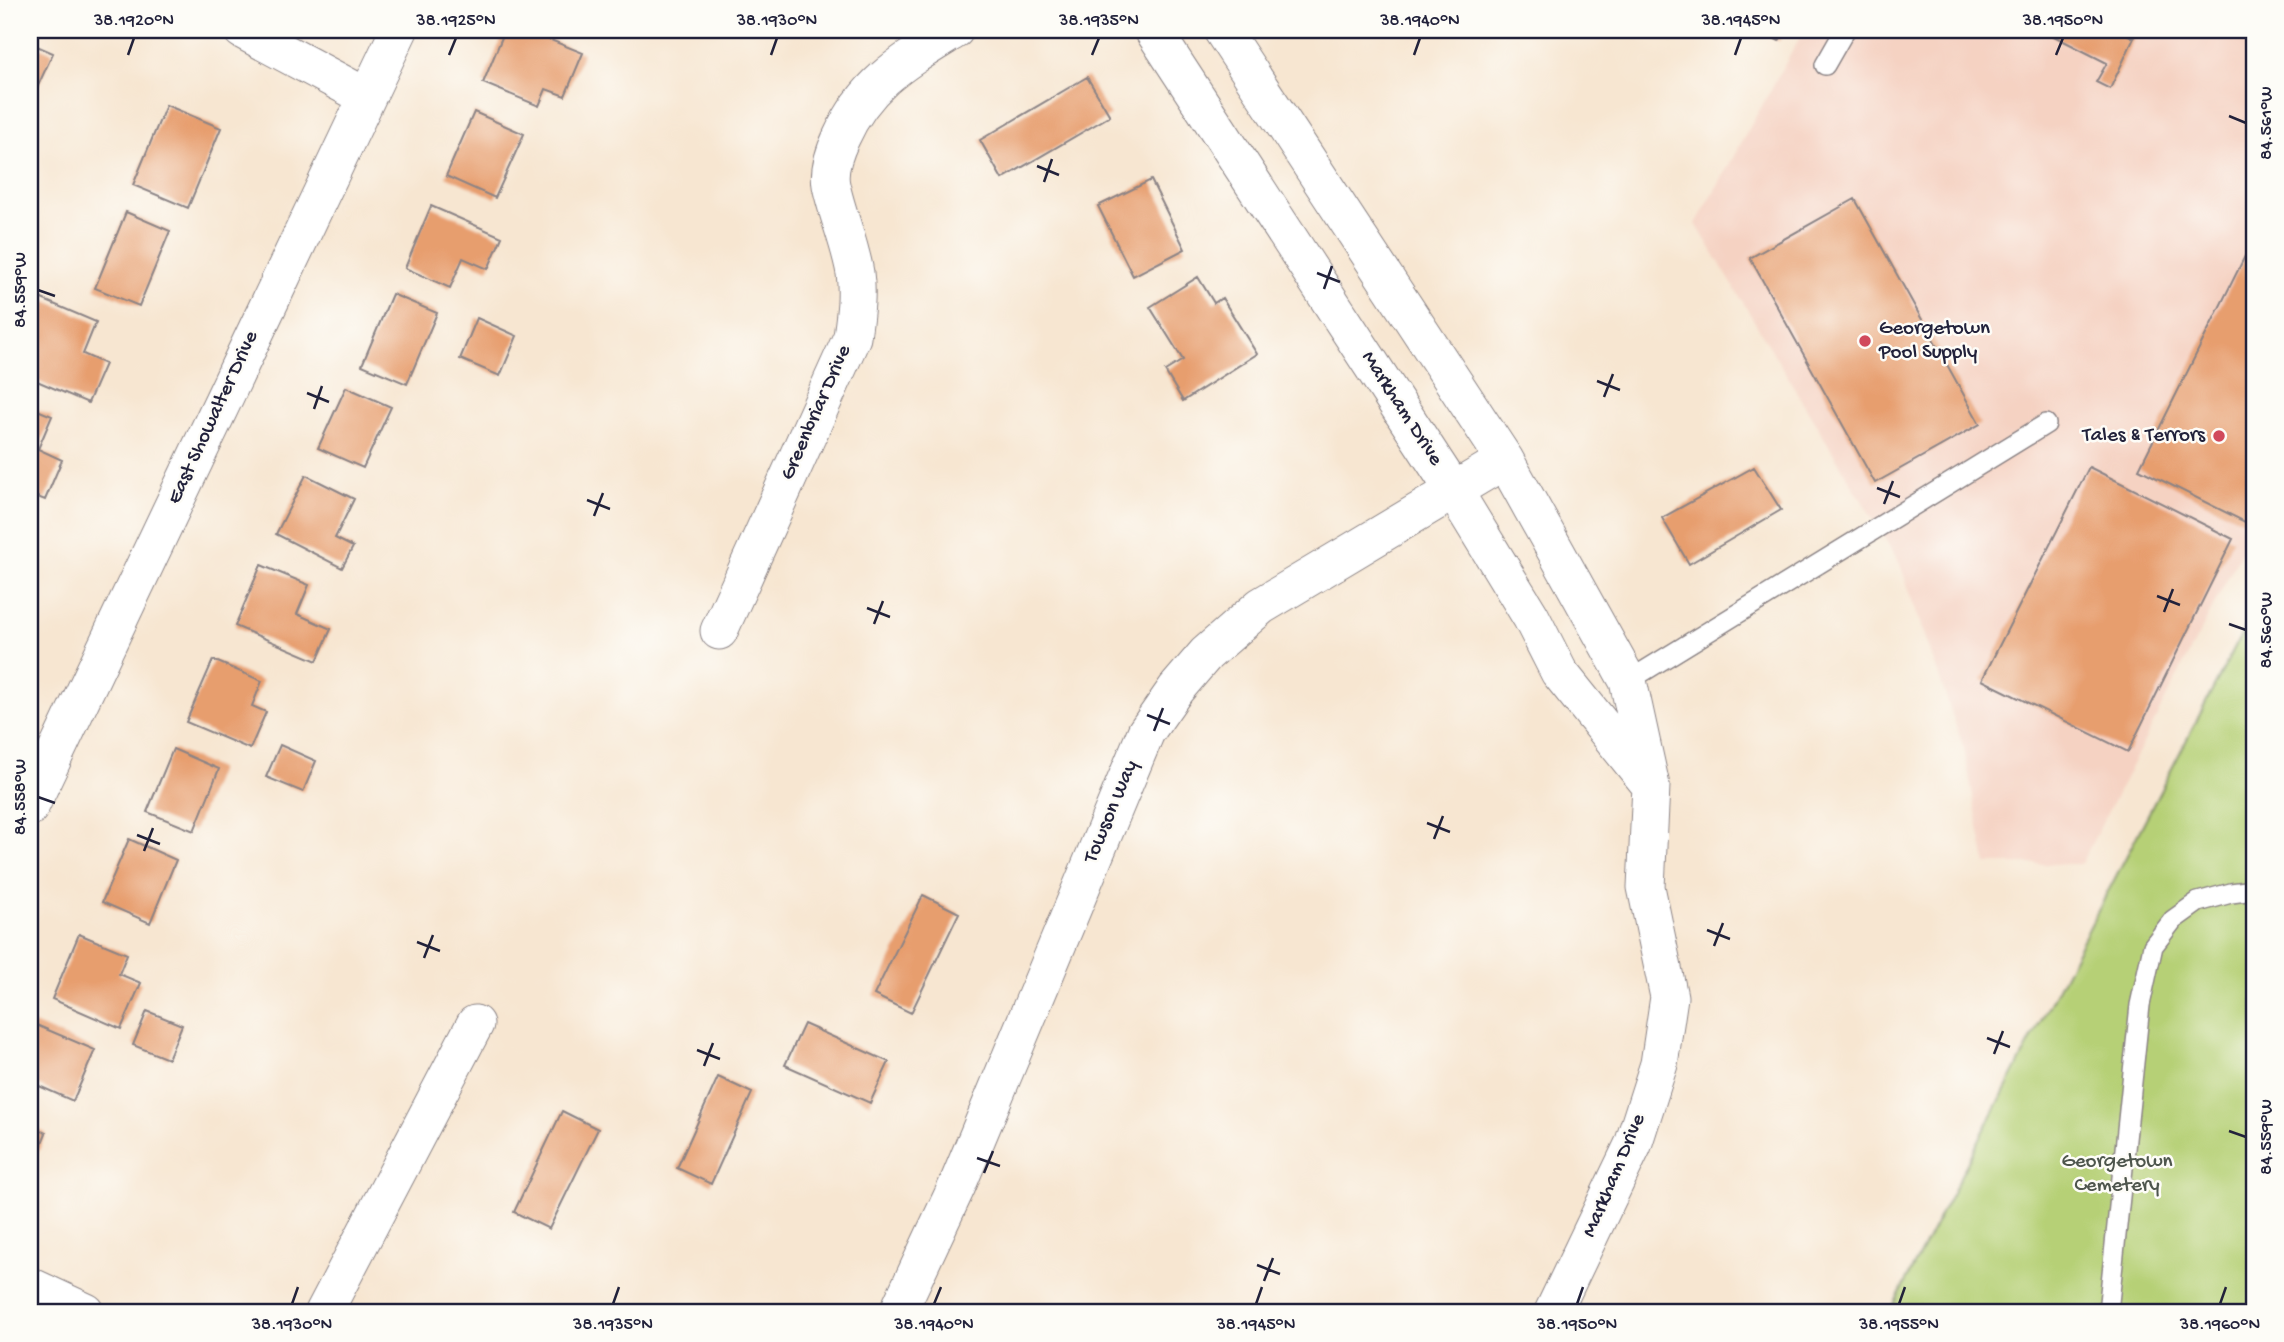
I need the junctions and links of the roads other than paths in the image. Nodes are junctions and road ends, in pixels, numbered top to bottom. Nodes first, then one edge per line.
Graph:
1 (242, 30) edge
2 (399, 30) edge
3 (955, 30) edge
4 (1153, 30) edge
5 (1222, 30) edge
6 (1845, 30) edge
7 (1825, 65) dead end
8 (366, 97) junction
9 (2046, 424) dead end
10 (1505, 460) junction
11 (1454, 491) junction
12 (719, 631) dead end
13 (1628, 681) junction
14 (1651, 786) junction
15 (30, 807) edge
16 (2254, 890) edge
17 (475, 1024) dead end
18 (30, 1286) edge
19 (86, 1312) edge
20 (324, 1312) edge
21 (898, 1312) edge
22 (1553, 1312) edge
23 (2108, 1312) edge

1 - 8 street
2 - 8 street, East Showalter Drive
3 - 12 street, Greenbriar Drive
4 - 11 street, Markham Drive
5 - 10 street, Markham Drive
6 - 7 lane
8 - 15 street, East Showalter Drive
9 - 13 lane
10 - 11 street, Towson Way
10 - 13 street, Markham Drive
11 - 14 street, Markham Drive
11 - 21 street, Towson Way
13 - 14 street, Markham Drive
14 - 22 street, Markham Drive
16 - 23 lane
17 - 20 street
18 - 19 street

